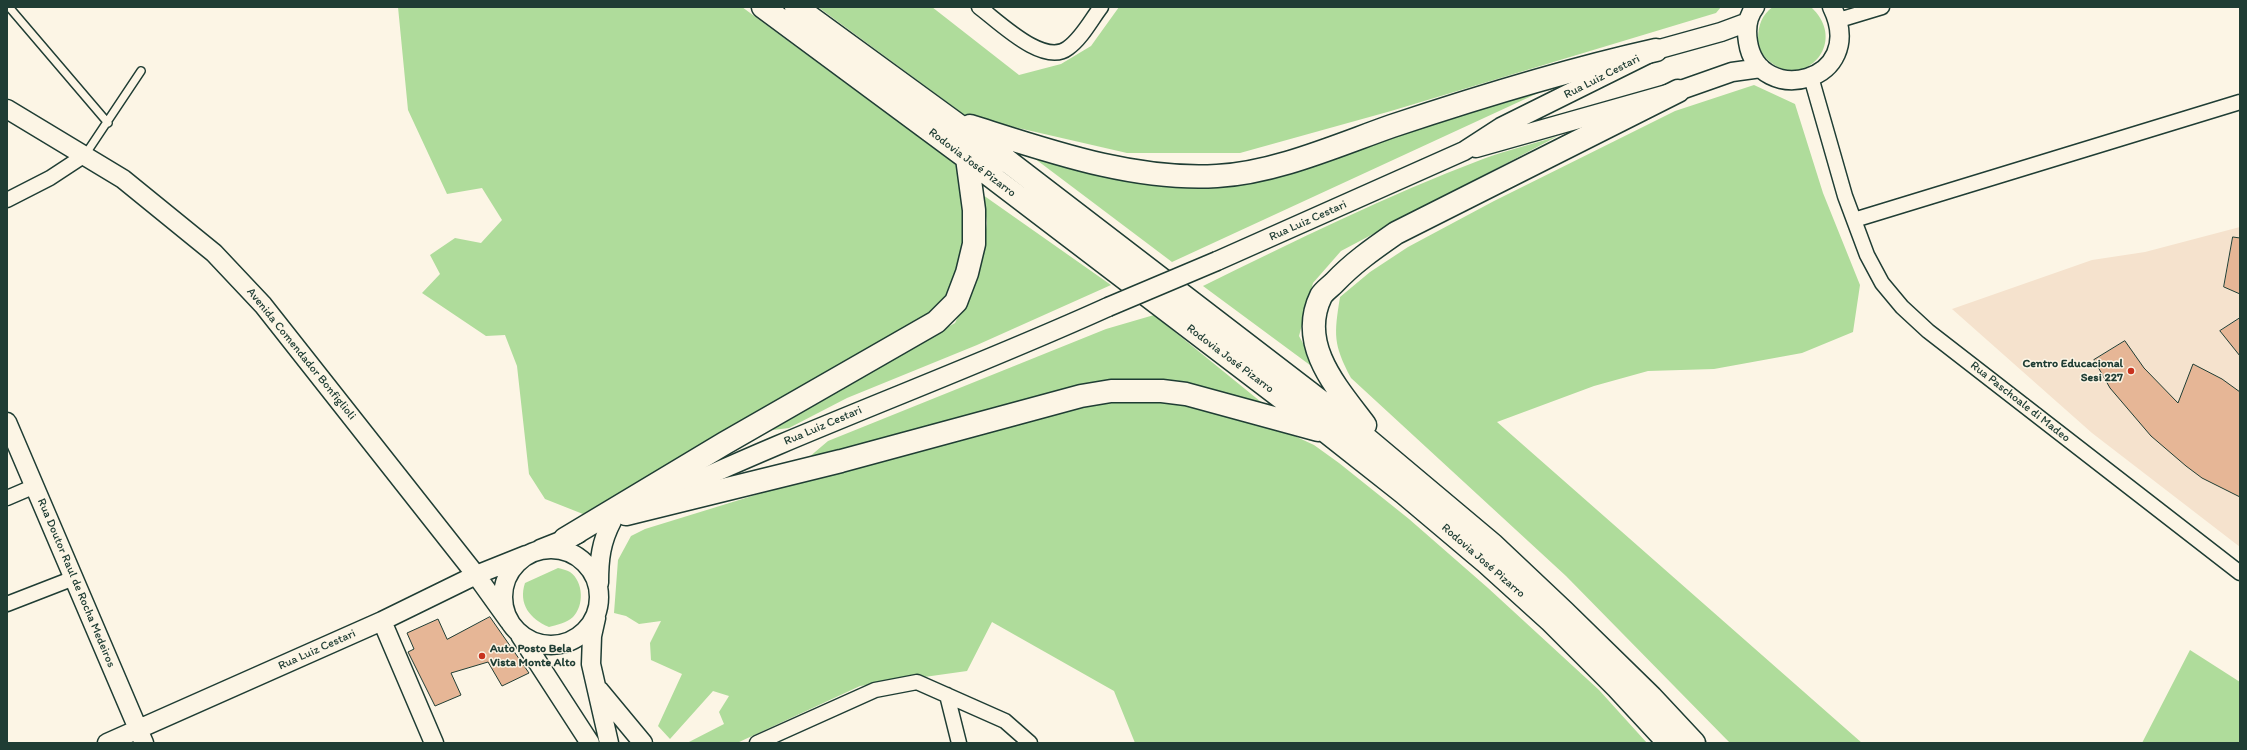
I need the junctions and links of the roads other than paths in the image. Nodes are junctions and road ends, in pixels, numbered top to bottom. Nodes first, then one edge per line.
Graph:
1 (9, 7) edge
2 (763, 7) edge
3 (796, 7) edge
4 (979, 7) edge
5 (1101, 7) edge
6 (1882, 7) edge
7 (1751, 14) edge
8 (1836, 14) edge
9 (1656, 50) junction
10 (1761, 68) junction
11 (141, 71) dead end
12 (1811, 77) junction
13 (1678, 91) junction
14 (2240, 102) edge
15 (7, 109) edge
16 (955, 121) junction
17 (108, 123) junction
18 (1464, 151) junction
19 (85, 155) junction
20 (967, 158) junction
21 (7, 200) edge
22 (1854, 220) junction
23 (7, 422) edge
24 (1328, 432) junction
25 (1387, 455) junction
26 (35, 486) junction
27 (7, 498) edge
28 (619, 517) junction
29 (565, 539) junction
30 (533, 552) junction
31 (2240, 573) edge
32 (476, 575) junction
33 (74, 578) junction
34 (599, 591) junction
35 (7, 604) edge
36 (598, 610) junction
37 (382, 621) junction
38 (514, 626) junction
39 (596, 686) junction
40 (947, 695) junction
41 (141, 736) edge
42 (107, 743) edge
43 (434, 743) edge
44 (590, 743) edge
45 (609, 743) edge
46 (643, 743) edge
47 (756, 743) edge
48 (959, 743) edge
49 (1030, 743) edge
50 (1669, 743) edge
51 (1694, 743) edge

1 - 17 lane
2 - 20 main road, Rodovia José Pizarro
3 - 16 main road, Rodovia José Pizarro
4 - 5 street
6 - 8 street
7 - 9 street, Rua Luiz Cestari
7 - 10 street
8 - 12 street
9 - 16 main road
9 - 18 street, Rua Luiz Cestari
10 - 12 street
10 - 13 street, Rua Luiz Cestari
11 - 17 lane
12 - 22 street, Rua Paschoale di Madeo
13 - 18 street, Rua Luiz Cestari
13 - 25 main road
14 - 22 street
15 - 19 street, Avenida Comendador Bonfiglioli
16 - 25 main road, Rodovia José Pizarro
17 - 19 lane
18 - 28 street, Rua Luiz Cestari, bridge
19 - 21 street
19 - 32 street, Avenida Comendador Bonfiglioli
20 - 24 main road, Rodovia José Pizarro
20 - 29 main road
22 - 31 street, Rua Paschoale di Madeo
23 - 26 street, Rua Doutor Raul de Rocha Medeiros
24 - 28 main road
24 - 50 main road, Rodovia José Pizarro
25 - 51 main road, Rodovia José Pizarro
26 - 27 street
26 - 33 street, Rua Doutor Raul de Rocha Medeiros
28 - 29 street, Rua Luiz Cestari
28 - 34 street
29 - 30 street, Rua Luiz Cestari
30 - 32 street, Rua Luiz Cestari
30 - 34 street
30 - 38 street
32 - 37 street, Rua Luiz Cestari
32 - 38 street, Avenida Comendador Bonfiglioli
33 - 35 street
33 - 41 street, Rua Doutor Raul de Rocha Medeiros
34 - 36 street
36 - 38 street
36 - 39 street
37 - 41 street, Rua Luiz Cestari
37 - 43 street
38 - 44 street, Avenida Comendador Bonfiglioli
39 - 45 street
39 - 46 street
40 - 47 street
40 - 48 street
40 - 49 street
41 - 42 street, Rua Luiz Cestari

